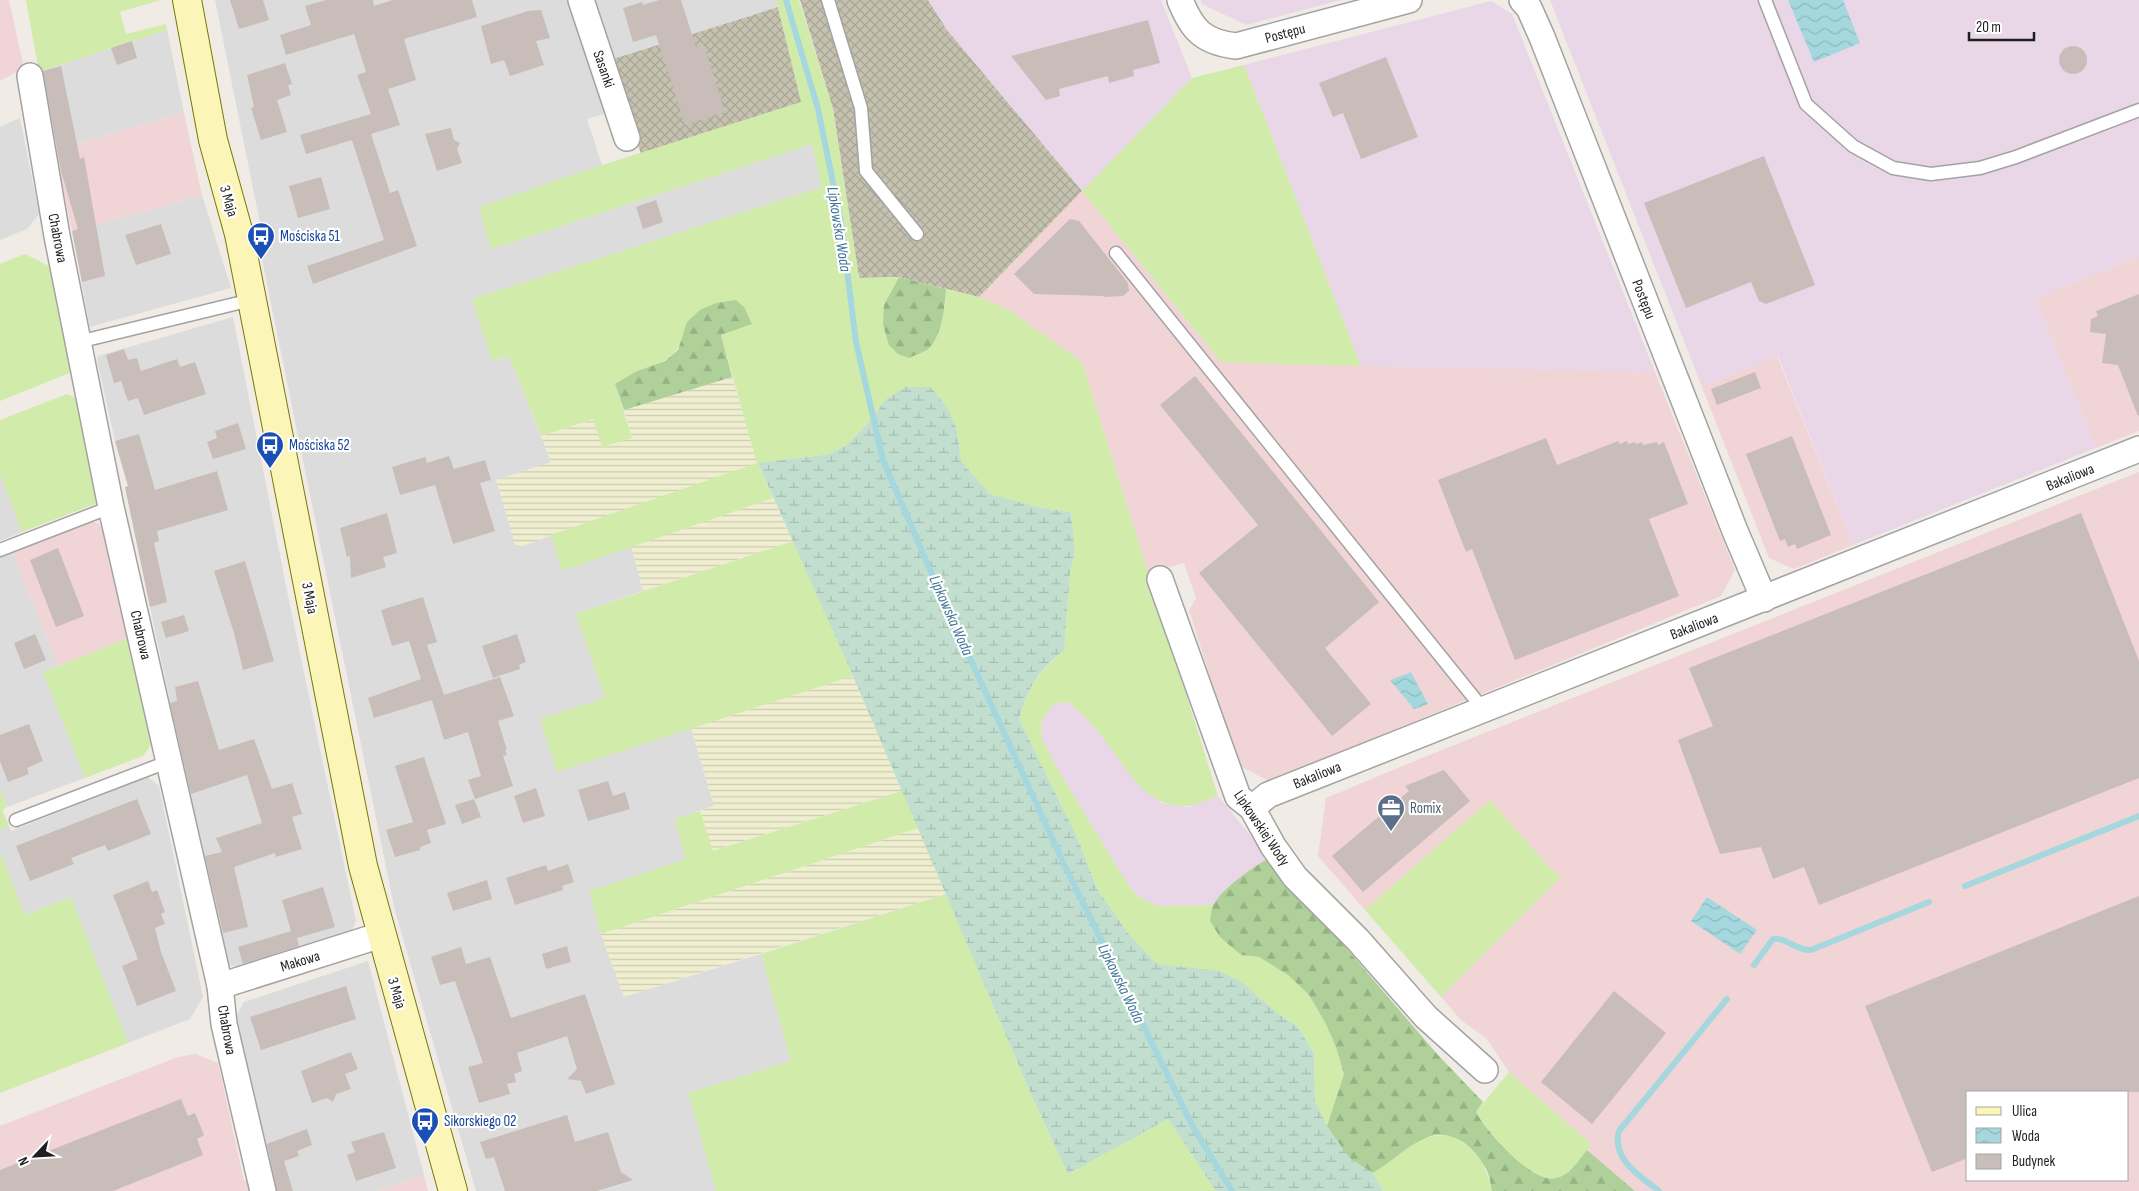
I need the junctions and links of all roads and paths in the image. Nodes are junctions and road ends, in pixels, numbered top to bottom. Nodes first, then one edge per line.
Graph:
1 (187, 0) edge
2 (581, 0) edge
3 (828, 0) edge
4 (1180, 0) edge
5 (1409, 0) edge
6 (1522, 0) edge
7 (1765, 0) edge
8 (30, 76) dead end
9 (2139, 110) edge
10 (627, 138) dead end
11 (917, 234) dead end
12 (1116, 253) dead end
13 (251, 300) junction
14 (78, 342) junction
15 (2139, 449) edge
16 (112, 506) junction
17 (0, 550) edge
18 (1160, 579) dead end
19 (1764, 599) junction
20 (1483, 710) junction
21 (170, 761) junction
22 (1252, 808) junction
23 (16, 820) dead end
24 (381, 935) junction
25 (220, 986) junction
26 (1486, 1070) dead end
27 (263, 1191) edge
28 (454, 1191) edge

1 - 13 main road, 3 Maja
2 - 10 street, Sasanki
3 - 11 lane
4 - 5 street, Postępu
6 - 19 street, Postępu
7 - 9 lane
8 - 14 street, Chabrowa
12 - 20 lane
13 - 14 lane
13 - 24 main road, 3 Maja
14 - 16 street, Chabrowa
15 - 19 street, Bakaliowa
16 - 17 lane
16 - 21 street, Chabrowa
18 - 22 street, Lipkowskiej Wody
19 - 20 street, Bakaliowa
20 - 22 street, Bakaliowa
21 - 23 lane
21 - 25 street, Chabrowa
22 - 26 street, Lipkowskiej Wody
24 - 25 street, Makowa
24 - 28 main road, 3 Maja
25 - 27 street, Chabrowa

